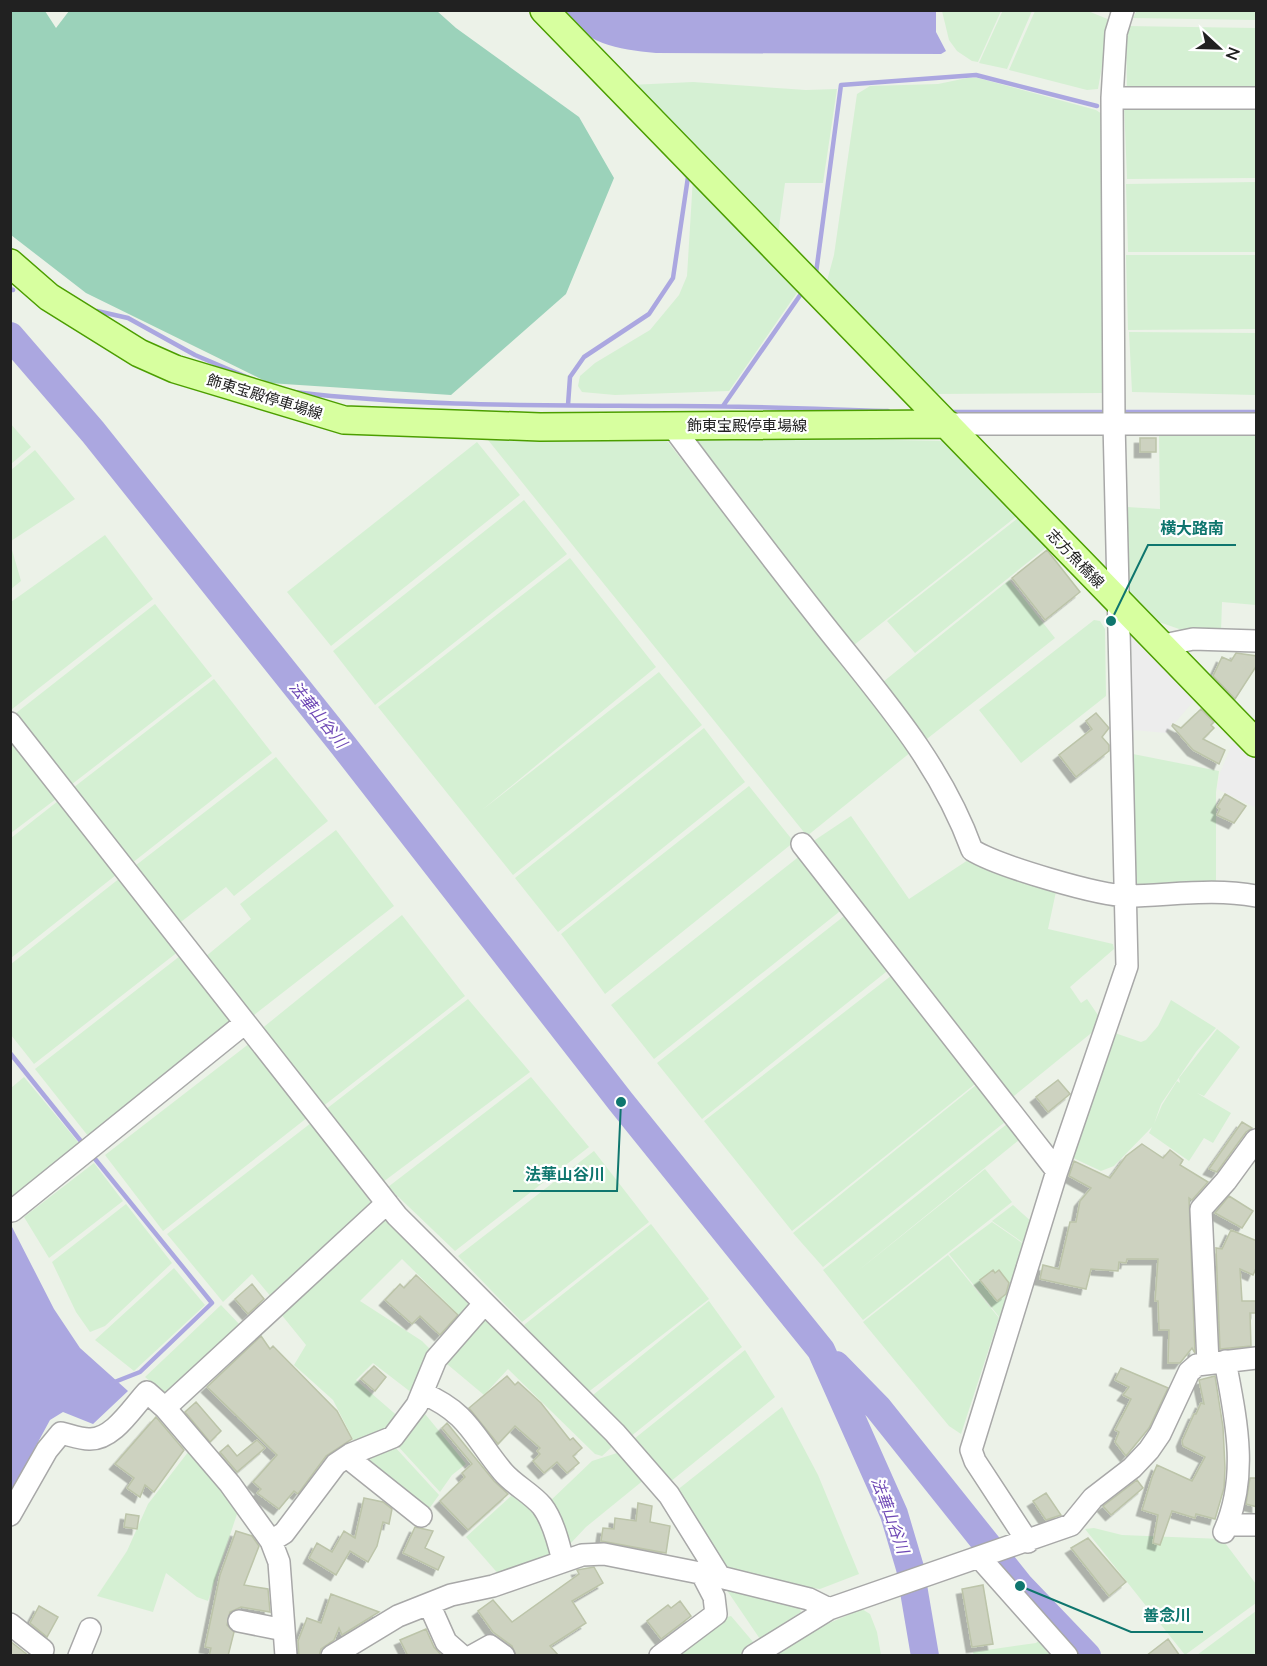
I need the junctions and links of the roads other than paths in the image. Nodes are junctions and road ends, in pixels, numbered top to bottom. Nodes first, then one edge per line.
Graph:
1 (544, 10) edge
2 (1123, 10) edge
3 (1112, 98) junction
4 (1257, 98) edge
5 (10, 263) edge
6 (938, 414) junction
7 (1115, 414) junction
8 (1257, 424) edge
9 (672, 426) junction
10 (1119, 603) junction
11 (1257, 641) edge
12 (1159, 646) junction
13 (10, 723) edge
14 (1257, 743) edge
15 (802, 844) dead end
16 (1126, 896) junction
17 (1257, 896) edge
18 (245, 1023) junction
19 (1257, 1140) edge
20 (1057, 1171) junction
21 (387, 1203) junction
22 (12, 1211) dead end
23 (484, 1304) junction
24 (1257, 1358) edge
25 (1217, 1362) junction
26 (422, 1393) junction
27 (165, 1408) junction
28 (351, 1454) junction
29 (10, 1515) edge
30 (421, 1516) dead end
31 (1257, 1525) edge
32 (271, 1541) junction
33 (1021, 1544) junction
34 (981, 1557) junction
35 (563, 1561) junction
36 (711, 1575) junction
37 (429, 1604) junction
38 (829, 1609) junction
39 (239, 1621) dead end
40 (10, 1624) edge
41 (90, 1629) dead end
42 (284, 1630) junction
43 (43, 1650) dead end
44 (462, 1655) edge
45 (79, 1656) edge
46 (286, 1656) edge
47 (332, 1656) edge
48 (472, 1656) edge
49 (504, 1656) edge
50 (660, 1656) edge
51 (753, 1656) edge
52 (1067, 1656) edge

1 - 6 main road
2 - 3 street
3 - 4 street
3 - 7 street
5 - 9 main road, 飾東宝殿停車場線
6 - 7 street
6 - 9 main road, 飾東宝殿停車場線
6 - 10 main road, 志方魚橋線
7 - 8 street
7 - 10 street
9 - 16 street
10 - 12 main road, 志方魚橋線
10 - 16 street
11 - 12 street
12 - 14 main road, 志方魚橋線
13 - 18 street
15 - 20 street
16 - 17 street
16 - 20 street
18 - 21 street
18 - 22 street
19 - 25 street
20 - 33 street
21 - 23 street
21 - 27 street
23 - 26 street
23 - 36 street
24 - 25 street
25 - 31 street
25 - 33 street
26 - 28 street
26 - 35 street
27 - 29 street
27 - 32 street
28 - 30 street
28 - 32 street
32 - 42 street
33 - 34 street
34 - 38 street
34 - 52 street
35 - 36 street
35 - 37 street
36 - 38 street
36 - 50 street
37 - 44 street
37 - 47 street
38 - 51 street
39 - 42 street
40 - 43 street
41 - 45 street
42 - 46 street
48 - 49 street

